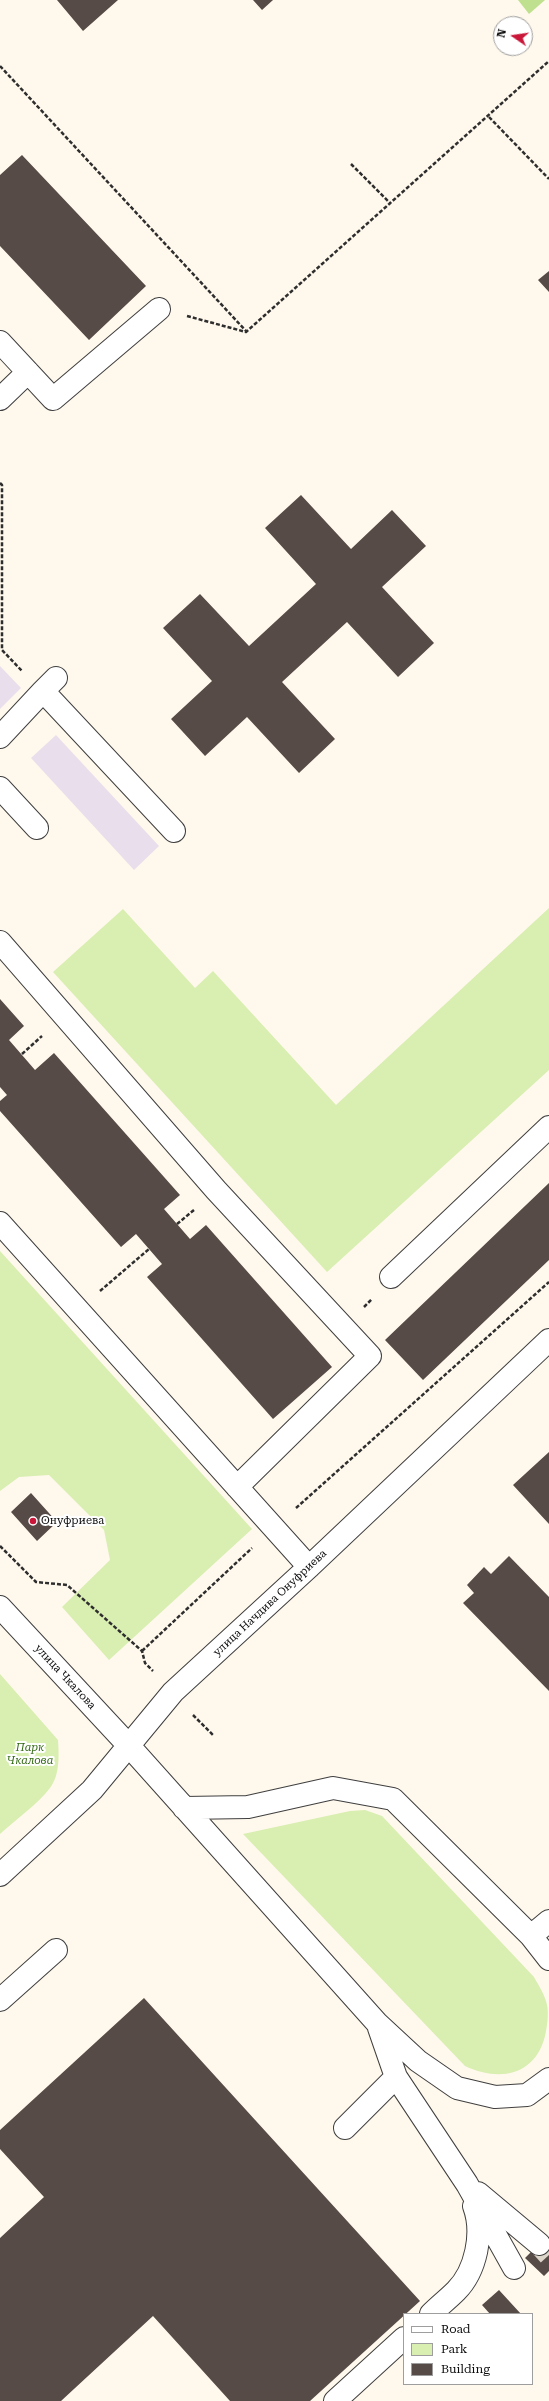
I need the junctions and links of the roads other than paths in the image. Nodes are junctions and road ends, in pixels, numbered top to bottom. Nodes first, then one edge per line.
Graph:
1 (160, 309) road end
2 (0, 342) edge
3 (28, 372) junction
4 (0, 399) edge
5 (0, 737) edge
6 (0, 788) edge
7 (37, 828) dead end
8 (174, 832) dead end
9 (0, 942) edge
10 (549, 1127) edge
11 (0, 1223) edge
12 (391, 1277) road end
13 (549, 1340) edge
14 (236, 1488) junction
15 (309, 1567) junction
16 (0, 1607) edge
17 (130, 1747) junction
18 (184, 1808) junction
19 (0, 1875) edge
20 (549, 1921) edge
21 (531, 1936) junction
22 (56, 1950) dead end
23 (549, 1959) edge
24 (0, 2000) edge
25 (377, 2023) junction
26 (396, 2077) junction
27 (549, 2079) edge
28 (344, 2128) dead end
29 (467, 2184) junction
30 (539, 2244) tunnel mouth
31 (514, 2268) dead end
32 (432, 2313) edge
33 (403, 2339) edge
34 (335, 2401) edge

1 - 3 street
2 - 3 street
3 - 4 street
5 - 8 street
6 - 7 street
9 - 14 street
10 - 12 street
11 - 14 street
13 - 15 street, улица Начдива Онуфриева
14 - 15 street
15 - 17 street, улица Начдива Онуфриева
16 - 17 street, улица Чкалова
17 - 18 street, улица Чкалова
17 - 19 street, улица Начдива Онуфриева
18 - 21 street
18 - 25 street, улица Чкалова
20 - 21 street
21 - 23 street
22 - 24 street
25 - 26 street
25 - 27 street, улица Чкалова
26 - 28 street
26 - 29 street
29 - 30 street
29 - 31 street
29 - 32 street
33 - 34 street

